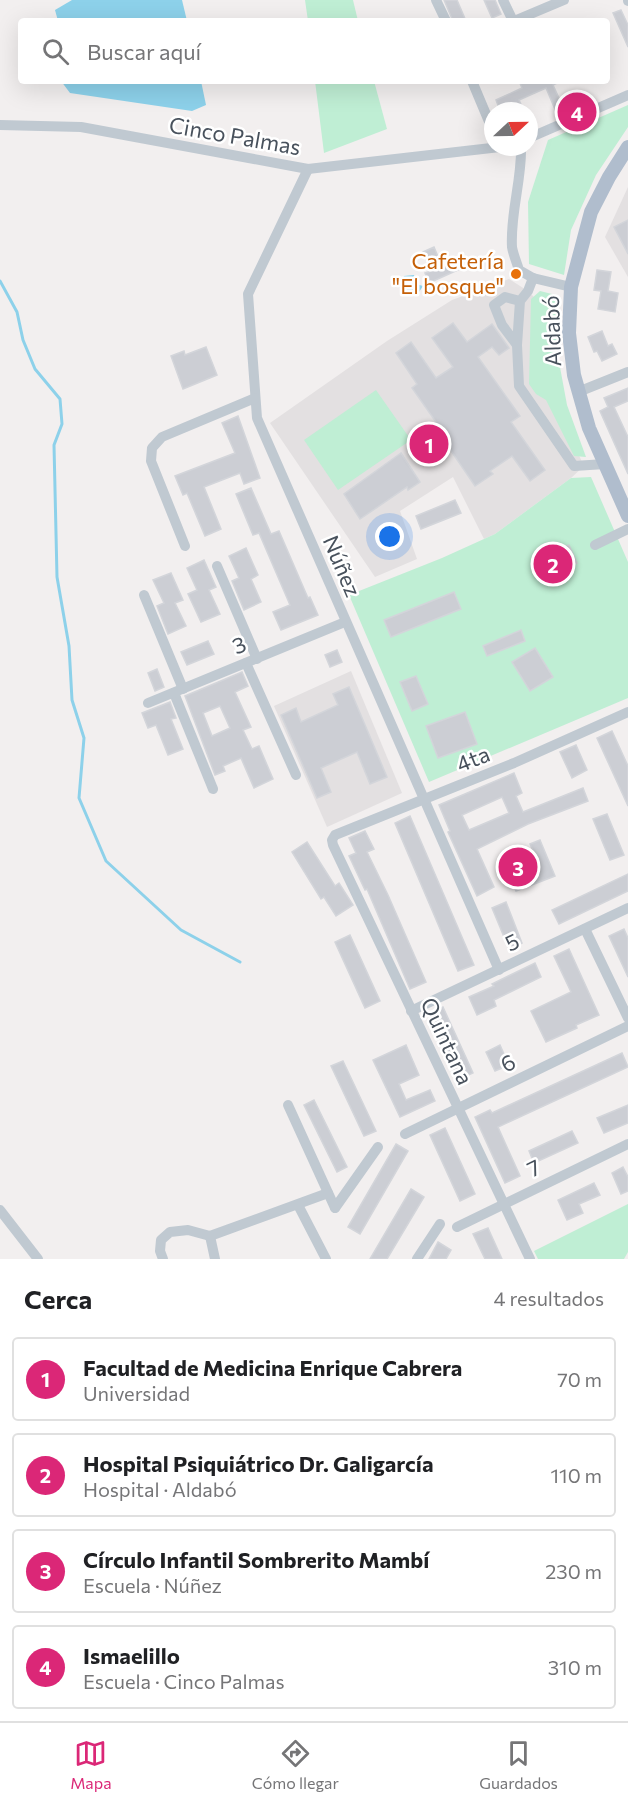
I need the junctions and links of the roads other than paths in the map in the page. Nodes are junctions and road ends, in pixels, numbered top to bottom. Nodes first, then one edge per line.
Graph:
1 (436, 0) edge
2 (503, 0) edge
3 (564, 0) edge
4 (445, 18) edge
5 (512, 18) edge
6 (520, 18) edge
7 (473, 84) edge
8 (628, 95) edge
9 (484, 110) edge
10 (0, 125) edge
11 (538, 134) edge
12 (628, 148) edge
13 (484, 149) edge
14 (522, 156) edge
15 (308, 169) junction
16 (533, 278) junction
17 (571, 286) junction
18 (520, 301) junction
19 (517, 345) junction
20 (628, 372) edge
21 (583, 391) junction
22 (255, 398) junction
23 (605, 464) junction
24 (628, 516) edge
25 (628, 529) edge
26 (595, 545) dead end
27 (185, 546) dead end
28 (217, 566) dead end
29 (144, 595) dead end
30 (345, 622) junction
31 (257, 659) junction
32 (246, 663) junction
33 (178, 691) junction
34 (148, 703) dead end
35 (628, 712) edge
36 (296, 776) dead end
37 (213, 789) dead end
38 (423, 800) junction
39 (332, 840) joint
40 (628, 908) edge
41 (585, 929) junction
42 (499, 969) junction
43 (411, 1011) junction
44 (628, 1018) edge
45 (628, 1026) edge
46 (288, 1105) dead end
47 (458, 1109) junction
48 (405, 1134) dead end
49 (628, 1144) edge
50 (378, 1147) dead end
51 (328, 1193) junction
52 (503, 1204) junction
53 (298, 1205) junction
54 (0, 1210) edge
55 (440, 1224) dead end
56 (457, 1227) dead end
57 (210, 1236) junction
58 (38, 1259) edge
59 (163, 1259) edge
60 (215, 1259) edge
61 (326, 1259) edge
62 (417, 1259) edge
63 (530, 1259) edge

1 - 4 street
2 - 5 street
3 - 6 street
7 - 9 street
8 - 11 street
10 - 15 street, Cinco Palmas
12 - 17 main road, Aldabó
13 - 15 street, Cinco Palmas
14 - 16 street
15 - 22 street, Núñez
16 - 17 street
16 - 18 street
17 - 21 main road, Aldabó
18 - 19 street
18 - 19 street
19 - 23 street
20 - 21 street
21 - 23 main road, Aldabó
22 - 27 street
22 - 30 street, Núñez
23 - 24 main road, Aldabó
25 - 26 street
28 - 31 street
29 - 33 street
30 - 31 street, 3
30 - 38 street, Núñez
31 - 32 street, 3
32 - 33 street, 3
32 - 36 street
33 - 34 street, 3
33 - 37 street
35 - 38 street, 4ta
38 - 39 street, 4ta
38 - 42 street, Núñez
39 - 43 street, Quintana
40 - 41 street, 5
41 - 42 street, 5
41 - 44 street
42 - 43 street, 5
43 - 47 street, Quintana
45 - 47 street, 6
46 - 51 street
47 - 48 street, 6
47 - 52 street, Quintana
49 - 52 street, 7
50 - 51 street
51 - 53 street
52 - 56 street, 7
52 - 63 street, Quintana
53 - 57 street
53 - 61 street
54 - 58 street
55 - 62 street
57 - 59 street
57 - 60 street

